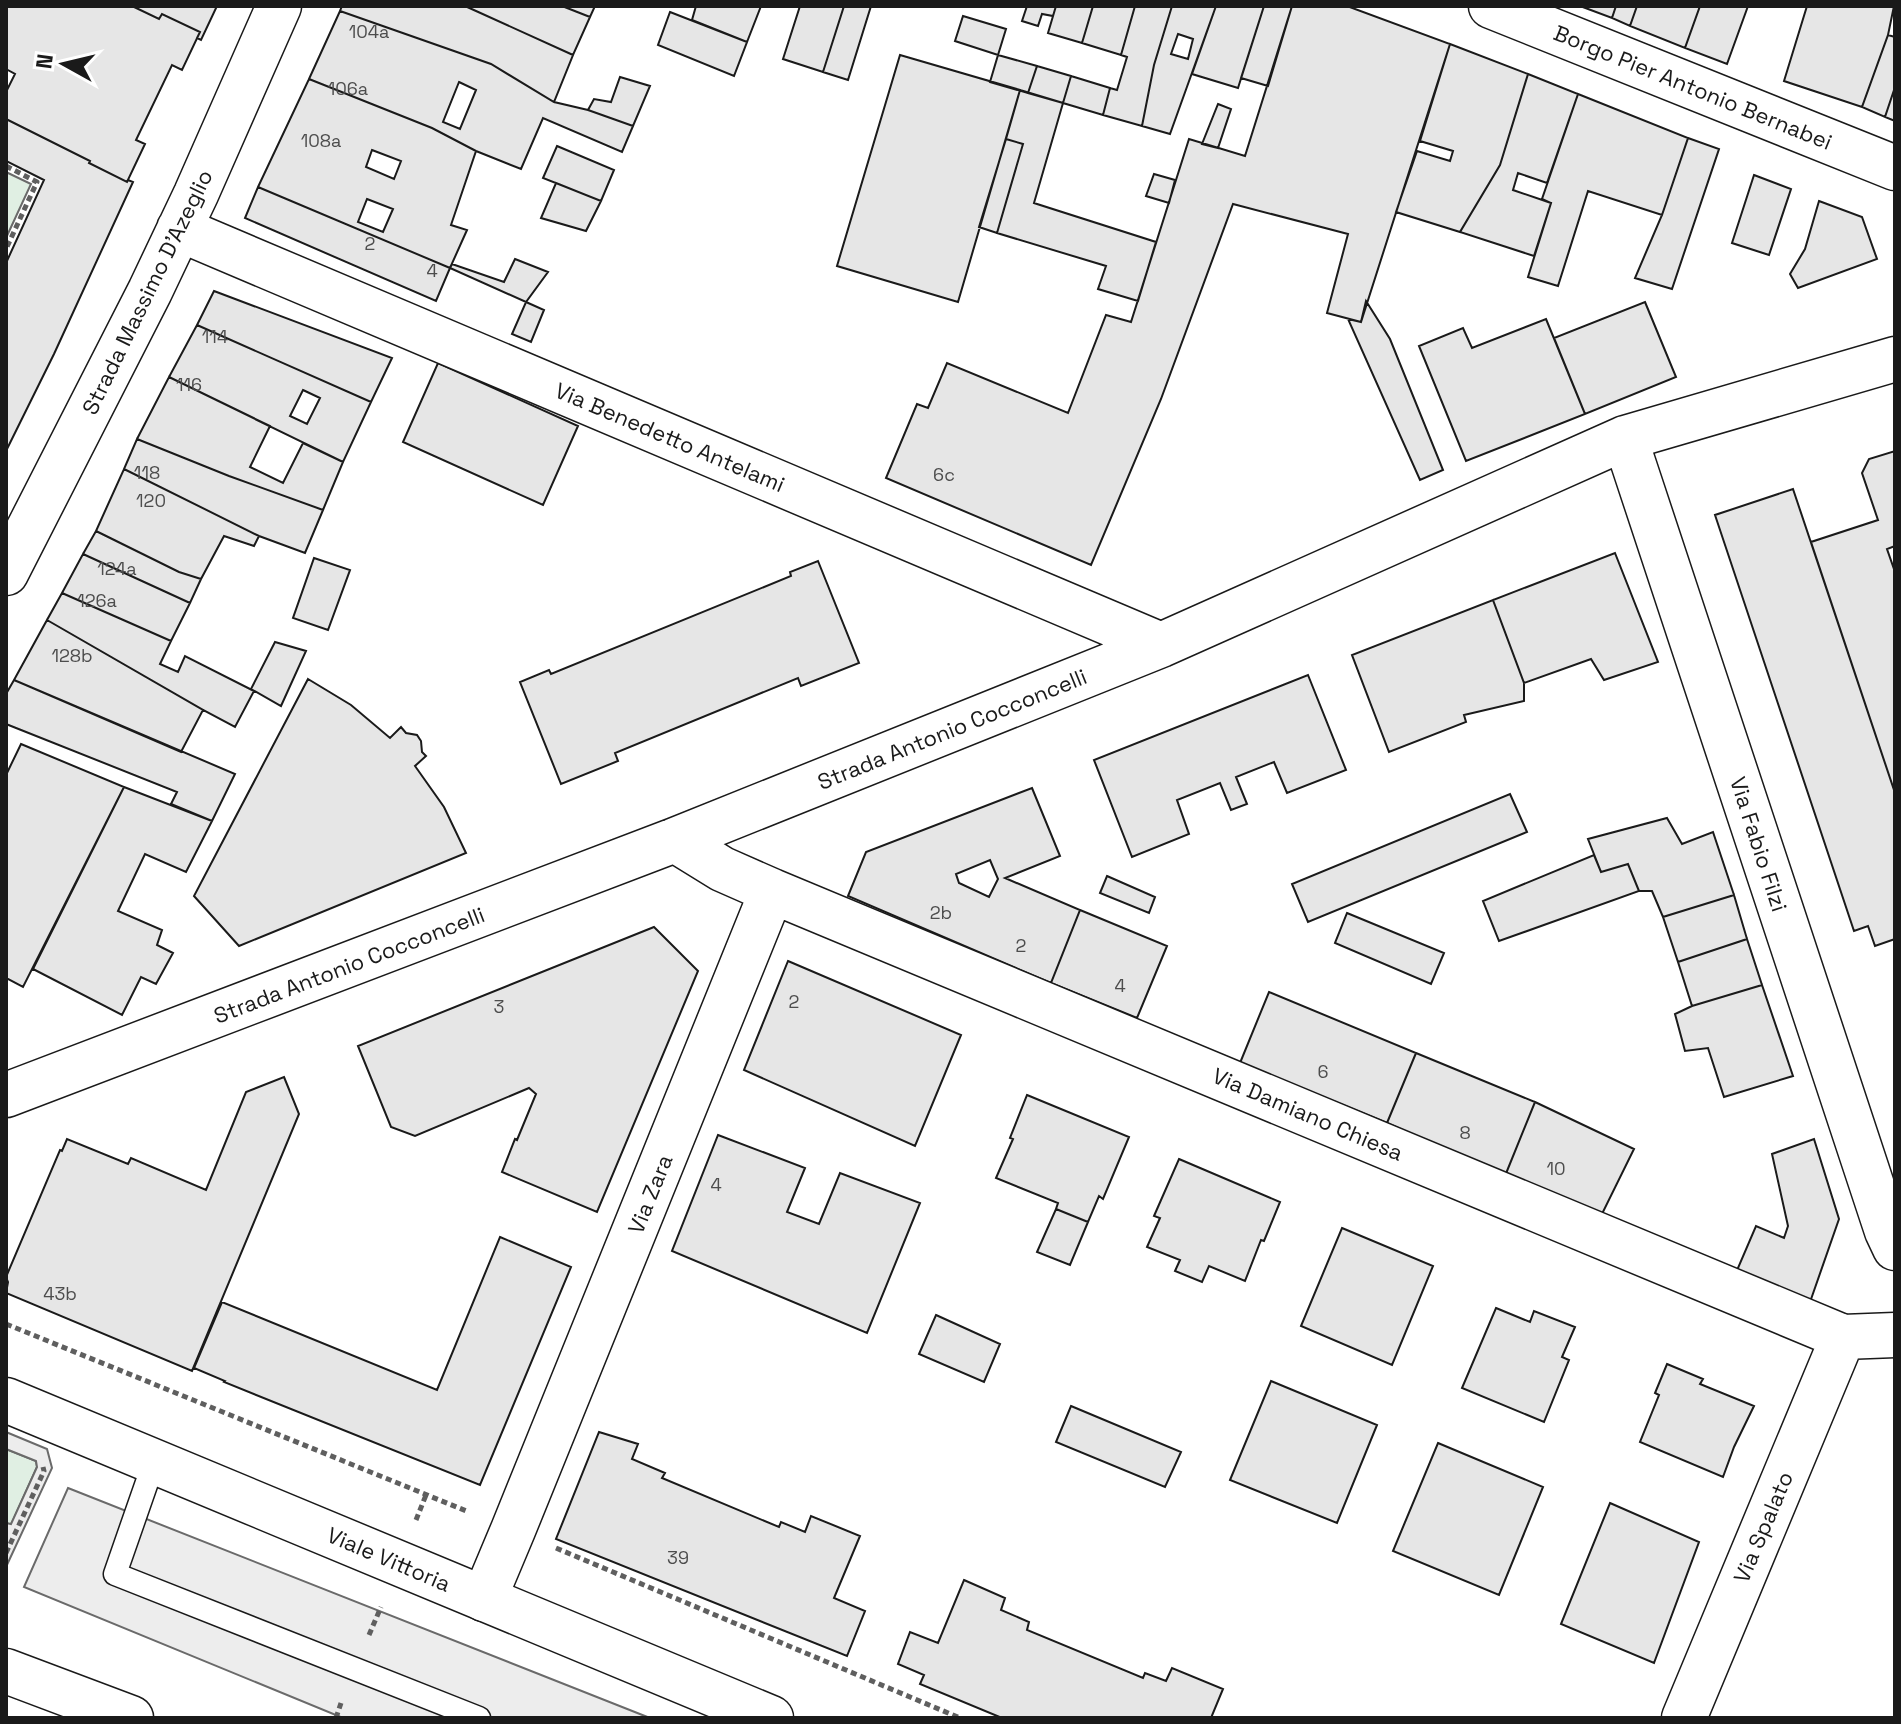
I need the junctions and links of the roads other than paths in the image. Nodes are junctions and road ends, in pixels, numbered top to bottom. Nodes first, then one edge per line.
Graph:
1 (279, 6) edge
2 (1491, 6) edge
3 (1895, 168) edge
4 (179, 229) junction
5 (1895, 359) edge
6 (1625, 438) junction
7 (6, 573) edge
8 (1161, 645) junction
9 (675, 840) junction
10 (772, 891) junction
11 (6, 1095) edge
12 (1895, 1248) edge
13 (1895, 1335) edge
14 (1843, 1337) junction
15 (6, 1400) edge
16 (154, 1462) junction
17 (484, 1599) junction
18 (6, 1671) edge
19 (131, 1718) edge
20 (479, 1718) edge
21 (771, 1718) edge
22 (1684, 1718) edge

1 - 4 street, Strada Massimo D'Azeglio
2 - 3 street, Borgo Pier Antonio Bernabei
4 - 7 street, Strada Massimo D'Azeglio
4 - 8 street, Via Benedetto Antelami
5 - 6 street, Strada Antonio Cocconcelli
6 - 8 street, Strada Antonio Cocconcelli
6 - 12 street, Via Fabio Filzi
8 - 9 street, Strada Antonio Cocconcelli
9 - 10 street
9 - 11 street, Strada Antonio Cocconcelli
10 - 14 street, Via Damiano Chiesa
10 - 17 street, Via Zara
13 - 14 street
14 - 22 street, Via Spalato
15 - 16 street, Viale Vittoria
16 - 17 street, Viale Vittoria
16 - 20 lane
17 - 21 street, Viale Vittoria
18 - 19 street

